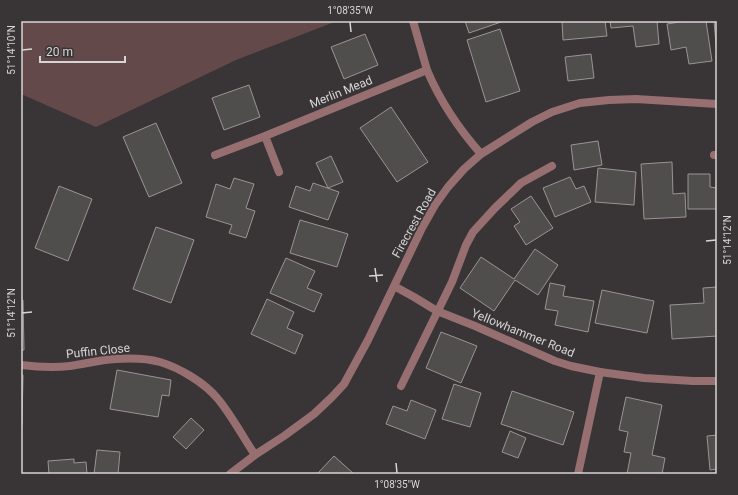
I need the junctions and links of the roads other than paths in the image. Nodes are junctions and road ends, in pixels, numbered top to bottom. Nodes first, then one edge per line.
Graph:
1 (413, 21) edge
2 (427, 70) junction
3 (717, 104) edge
4 (265, 136) junction
5 (481, 154) junction
6 (215, 155) dead end
7 (552, 166) dead end
8 (279, 172) dead end
9 (394, 286) junction
10 (438, 311) junction
11 (21, 366) edge
12 (600, 372) junction
13 (717, 381) edge
14 (401, 386) dead end
15 (255, 455) junction
16 (230, 474) edge
17 (578, 474) edge

1 - 2 street
2 - 4 street, Merlin Mead
2 - 5 street
3 - 5 street, Firecrest Road
4 - 6 street, Merlin Mead
4 - 8 street
5 - 9 street, Firecrest Road
7 - 10 street
9 - 10 street, Yellowhammer Road
9 - 15 street, Firecrest Road
10 - 12 street, Yellowhammer Road
10 - 14 street
11 - 15 street, Puffin Close
12 - 13 street, Yellowhammer Road
12 - 17 street
15 - 16 street, Firecrest Road

